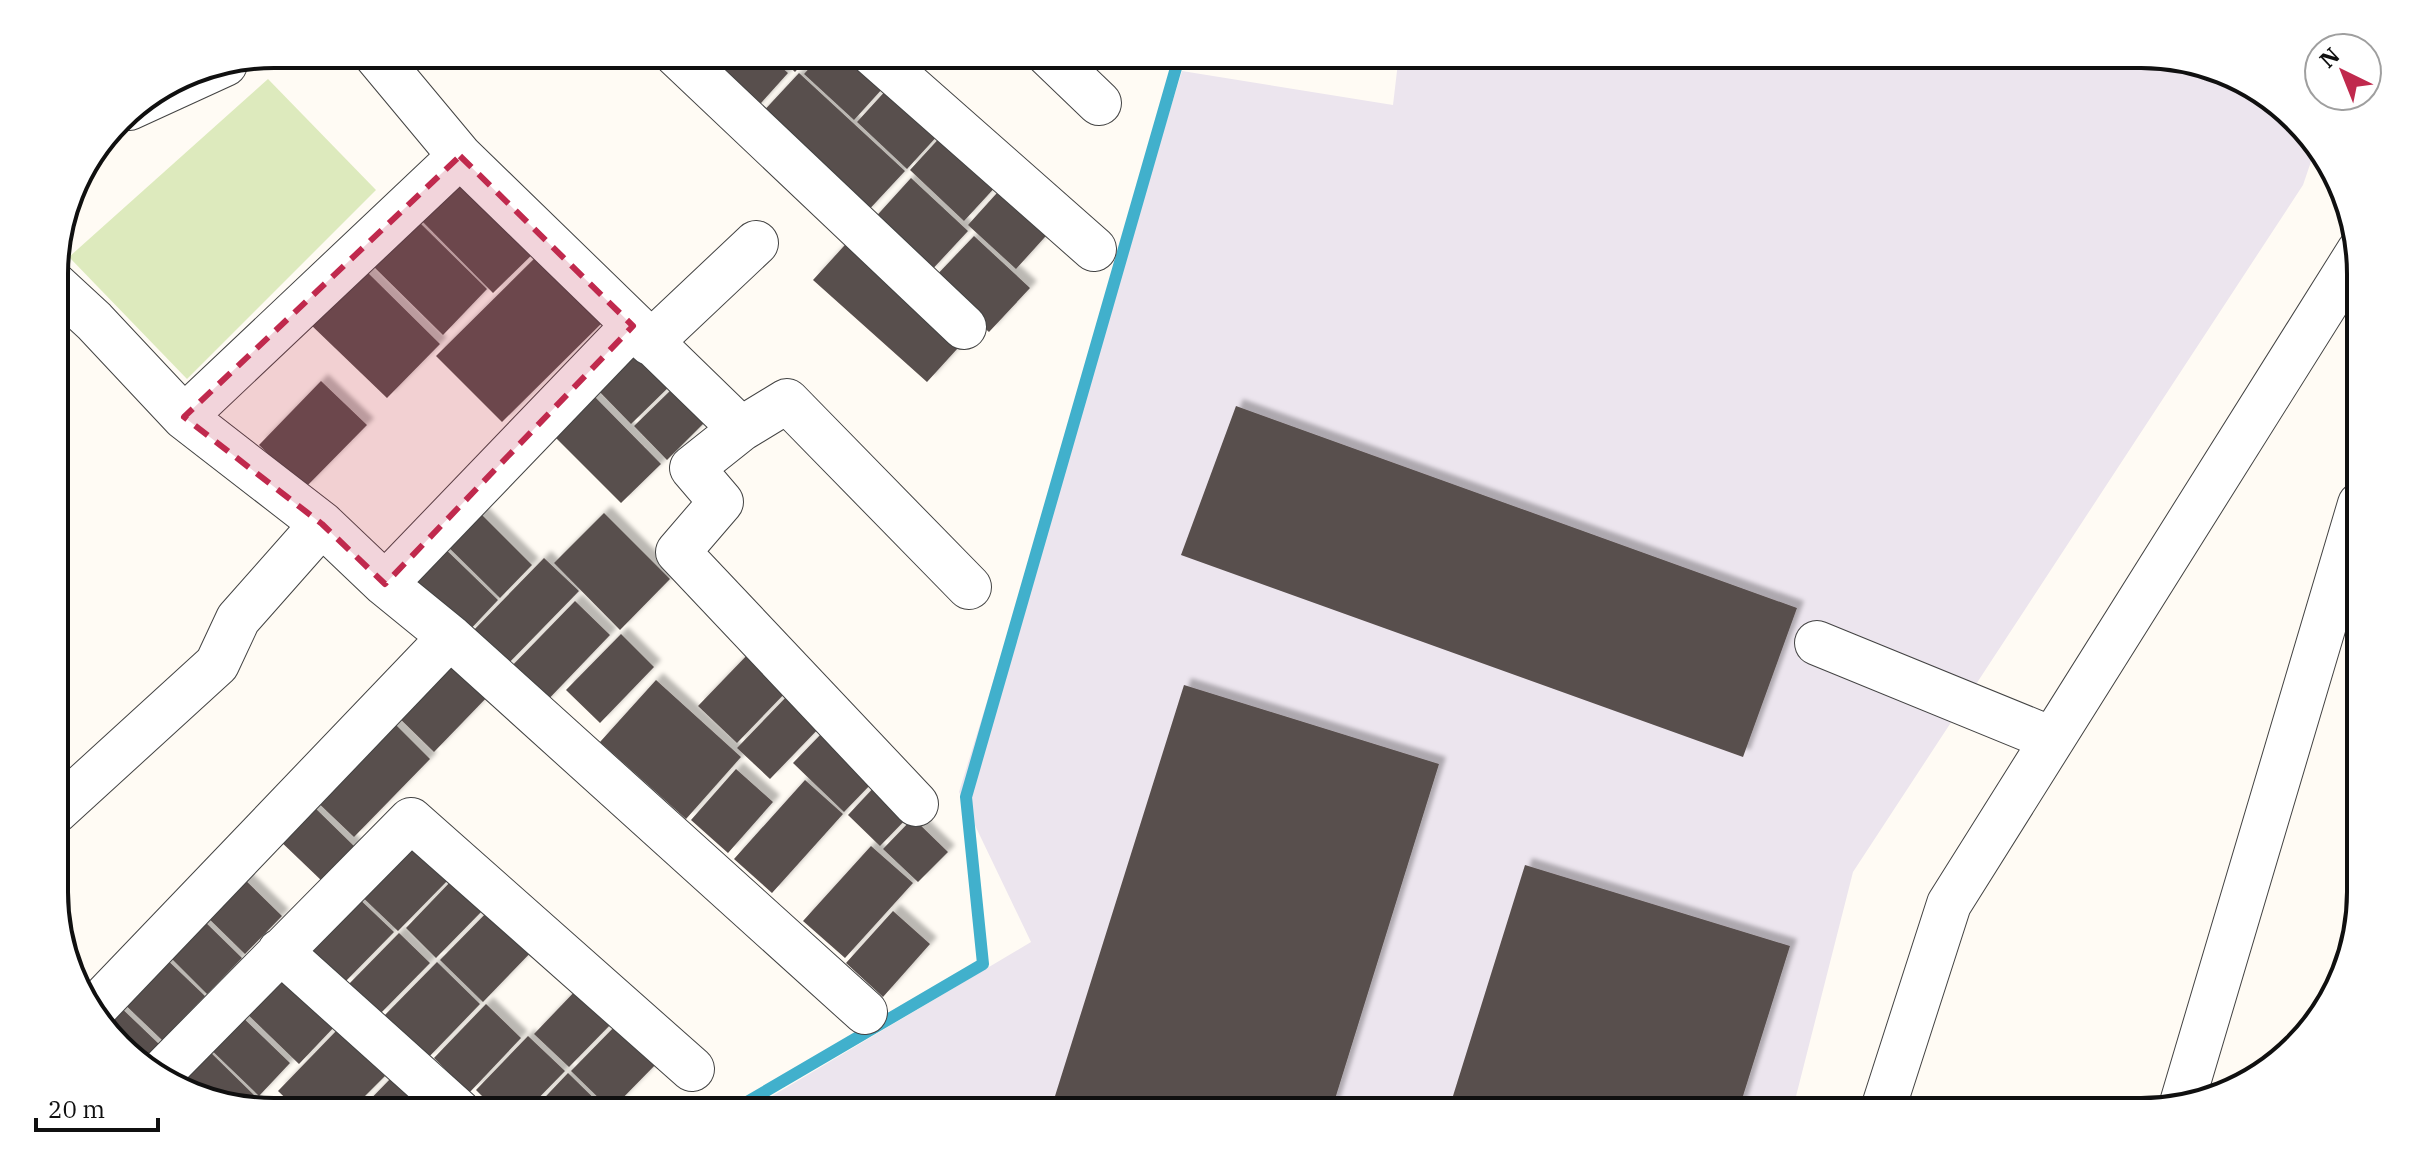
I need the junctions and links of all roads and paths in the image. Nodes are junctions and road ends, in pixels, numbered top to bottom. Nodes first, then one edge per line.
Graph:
1 (387, 68) edge
2 (691, 68) edge
3 (889, 68) edge
4 (1063, 68) edge
5 (1099, 103) dead end
6 (460, 156) junction
7 (756, 243) dead end
8 (1094, 249) dead end
9 (2347, 270) edge
10 (68, 297) edge
11 (964, 327) dead end
12 (642, 335) junction
13 (184, 417) junction
14 (741, 429) junction
15 (322, 524) junction
16 (2347, 548) edge
17 (385, 584) junction
18 (969, 587) dead end
19 (450, 637) junction
20 (1817, 643) dead end
21 (2052, 739) junction
22 (68, 800) edge
23 (916, 804) dead end
24 (280, 951) junction
25 (101, 1002) edge
26 (865, 1012) dead end
27 (167, 1067) edge
28 (692, 1069) dead end
29 (2185, 1093) edge
30 (443, 1098) edge
31 (1887, 1098) edge

1 - 6 street
2 - 11 street
3 - 8 street
4 - 5 street
6 - 12 street
6 - 13 street
7 - 12 street
9 - 21 street
10 - 13 street
12 - 14 street
12 - 17 street
13 - 15 street
14 - 18 street
14 - 23 street
15 - 17 street
15 - 22 street
16 - 29 street
17 - 19 street
19 - 25 street
19 - 26 street
20 - 21 street
21 - 31 street
24 - 27 street
24 - 28 street
24 - 30 street

